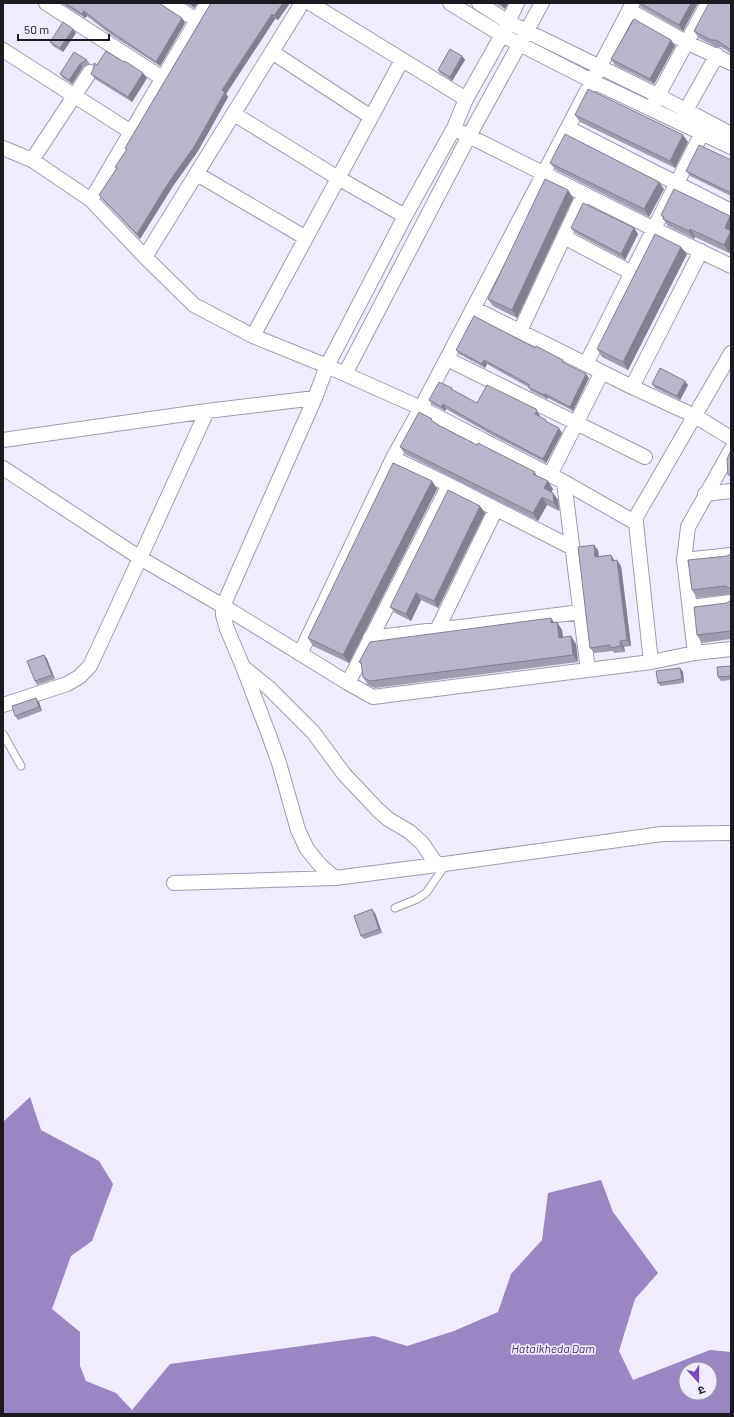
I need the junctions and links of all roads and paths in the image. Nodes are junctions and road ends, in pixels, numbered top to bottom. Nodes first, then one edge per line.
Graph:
1 (46, 3) edge
2 (169, 3) edge
3 (208, 3) edge
4 (302, 3) edge
5 (310, 3) edge
6 (450, 3) edge
7 (479, 3) edge
8 (517, 3) edge
9 (542, 3) edge
10 (708, 3) edge
11 (631, 7) edge
12 (197, 20) junction
13 (508, 22) junction
14 (527, 31) junction
15 (502, 35) junction
16 (686, 42) junction
17 (520, 44) junction
18 (3, 50) edge
19 (272, 52) junction
20 (717, 55) junction
21 (402, 60) junction
22 (731, 63) edge
23 (599, 67) junction
24 (90, 72) edge
25 (162, 78) junction
26 (592, 81) junction
27 (657, 95) junction
28 (74, 96) junction
29 (466, 99) junction
30 (651, 109) junction
31 (686, 110) junction
32 (234, 114) junction
33 (371, 117) junction
34 (705, 127) junction
35 (454, 128) junction
36 (568, 128) junction
37 (131, 132) junction
38 (731, 134) edge
39 (470, 136) junction
40 (731, 147) edge
41 (3, 148) edge
42 (32, 160) junction
43 (197, 174) junction
44 (544, 174) junction
45 (338, 178) junction
46 (677, 183) junction
47 (584, 194) junction
48 (91, 200) junction
49 (731, 211) edge
50 (405, 216) junction
51 (654, 229) junction
52 (306, 238) junction
53 (564, 238) junction
54 (701, 251) junction
55 (145, 257) junction
56 (731, 266) edge
57 (632, 273) junction
58 (473, 308) junction
59 (520, 332) junction
60 (253, 336) junction
61 (731, 353) edge
62 (447, 359) junction
63 (586, 364) junction
64 (327, 366) junction
65 (602, 372) junction
66 (345, 374) junction
67 (632, 387) junction
68 (315, 398) junction
69 (421, 408) junction
70 (207, 411) junction
71 (694, 416) junction
72 (576, 423) junction
73 (731, 438) edge
74 (3, 440) edge
75 (731, 450) edge
76 (645, 457) dead end
77 (392, 458) junction
78 (3, 468) edge
79 (550, 475) junction
80 (564, 482) junction
81 (449, 485) junction
82 (731, 491) edge
83 (705, 494) junction
84 (496, 509) junction
85 (636, 523) junction
86 (573, 548) junction
87 (731, 555) edge
88 (140, 558) junction
89 (684, 560) junction
90 (731, 602) edge
91 (223, 606) junction
92 (690, 607) junction
93 (581, 612) junction
94 (438, 630) junction
95 (370, 638) junction
96 (731, 649) edge
97 (695, 653) junction
98 (300, 654) junction
99 (651, 662) junction
100 (243, 667) junction
101 (588, 670) junction
102 (348, 683) junction
103 (3, 705) edge
104 (3, 734) edge
105 (21, 766) dead end
106 (731, 833) edge
107 (442, 865) junction
108 (335, 878) junction
109 (174, 883) dead end
110 (395, 908) dead end

1 - 25 street
2 - 12 street
3 - 12 street
4 - 19 street
5 - 21 street
6 - 15 street
7 - 13 street
8 - 13 street
9 - 14 street
10 - 16 street
11 - 16 street
11 - 23 street
12 - 25 street
13 - 14 street
13 - 15 street
14 - 17 street
14 - 23 street
15 - 17 street
15 - 29 street
16 - 20 street
16 - 27 street
17 - 26 street
17 - 39 street
18 - 28 street
19 - 32 street
19 - 33 street
20 - 22 street
20 - 31 street
21 - 29 street
21 - 33 street
23 - 26 street
23 - 27 street
24 - 28 street
25 - 37 street
26 - 30 street
26 - 36 street
27 - 30 street
27 - 31 street
28 - 37 street
28 - 42 street
29 - 35 street
30 - 34 street
31 - 34 street
32 - 43 street
32 - 45 street
33 - 45 street
34 - 38 street
34 - 40 street
34 - 46 street
35 - 39 street
35 - 50 street
36 - 44 street
36 - 46 street
37 - 48 street
39 - 44 street
39 - 66 street
41 - 42 street
42 - 48 street
43 - 52 street
43 - 55 street
44 - 47 street
44 - 58 street
45 - 50 street
45 - 52 street
46 - 49 street
46 - 51 street
47 - 51 street
47 - 53 street
48 - 55 street
50 - 64 street
51 - 54 street
51 - 57 street
52 - 60 street
53 - 57 street
53 - 59 street
54 - 56 street
54 - 67 street
55 - 60 street
57 - 63 street
58 - 59 street
58 - 62 street
59 - 63 street
60 - 64 street
61 - 71 street
62 - 69 street
62 - 72 street
63 - 65 street
64 - 66 street
64 - 68 street
65 - 67 street
65 - 72 street
66 - 69 street
67 - 71 street
68 - 70 street
68 - 91 street
69 - 77 street
69 - 79 street
70 - 74 street
70 - 88 street
71 - 73 street
71 - 85 street
72 - 76 street
72 - 79 street
75 - 83 street
77 - 81 street
77 - 98 street
78 - 88 street
79 - 80 street
80 - 85 street
80 - 86 street
81 - 84 street
81 - 95 street
82 - 83 street
83 - 89 street
84 - 86 street
84 - 94 street
85 - 99 street
86 - 93 street
87 - 89 street
88 - 91 street
88 - 103 street
89 - 92 street
90 - 92 street
91 - 98 street
91 - 100 street
92 - 97 street
93 - 94 street
93 - 101 street
94 - 95 street
95 - 102 street
96 - 97 street
97 - 99 street
98 - 102 street
99 - 101 street
100 - 107 street
100 - 108 street
101 - 102 street
104 - 105 lane
106 - 107 street
107 - 108 street
107 - 110 lane
108 - 109 street

